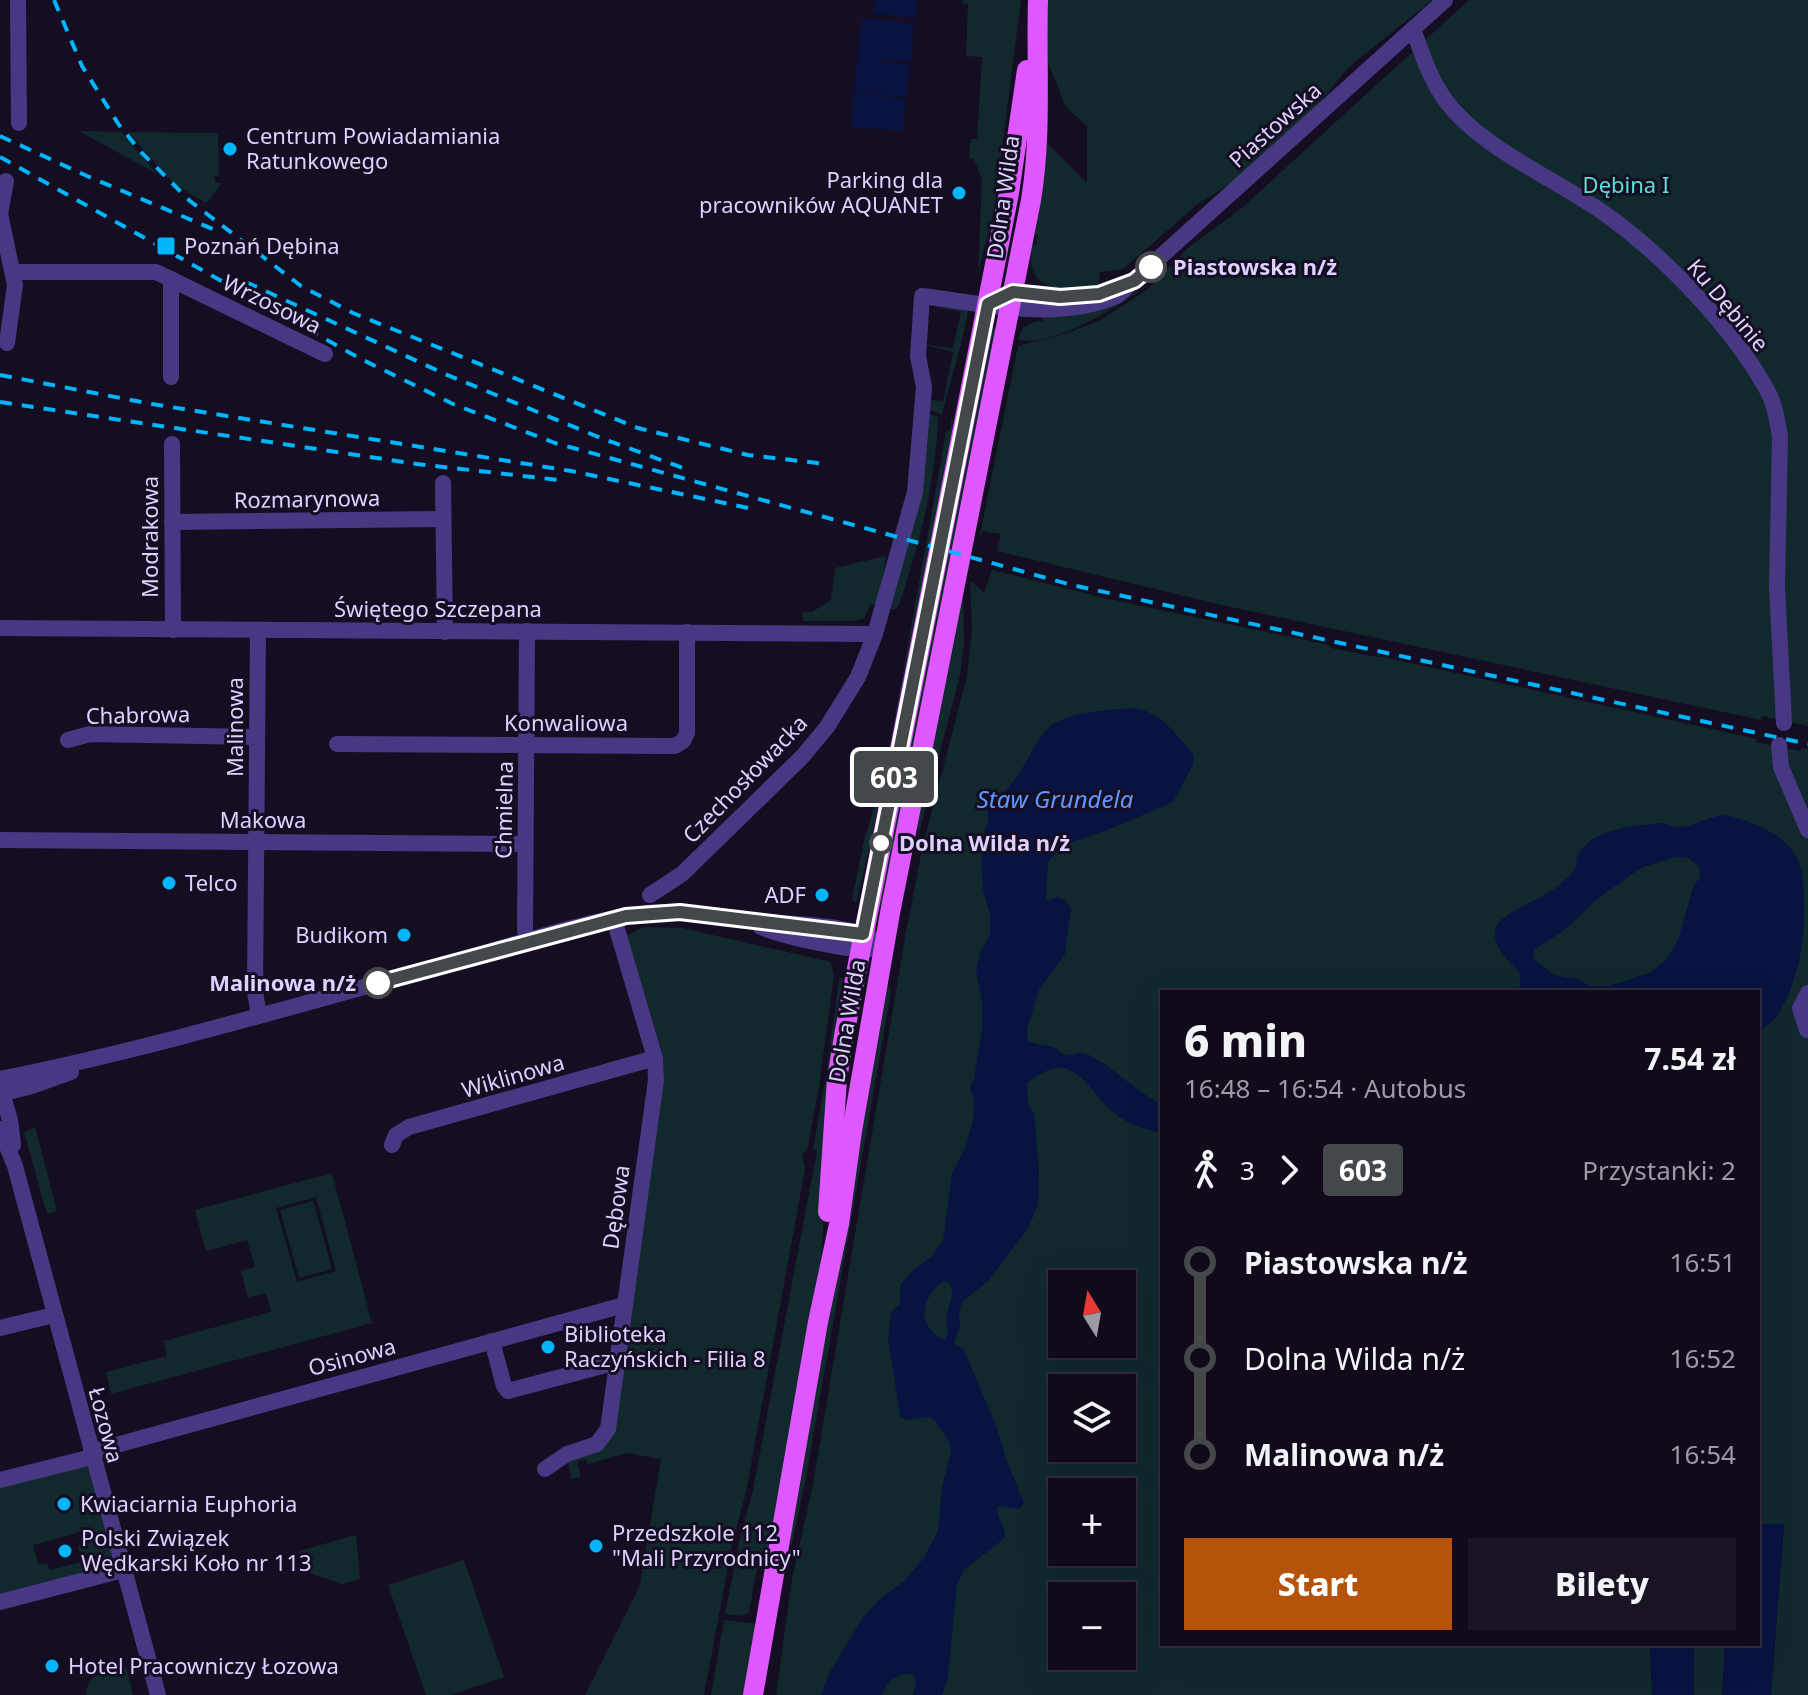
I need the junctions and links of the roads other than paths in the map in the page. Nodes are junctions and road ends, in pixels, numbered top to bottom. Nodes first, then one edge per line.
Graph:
1 (18, 0) edge
2 (1445, 0) edge
3 (0, 1) edge
4 (1037, 10) edge
5 (1413, 29) junction
6 (19, 123) dead end
7 (6, 181) dead end
8 (2, 234) edge
9 (13, 272) junction
10 (171, 279) junction
11 (922, 296) joint
12 (1012, 300) junction
13 (988, 304) junction
14 (7, 343) dead end
15 (325, 354) dead end
16 (171, 377) dead end
17 (172, 444) dead end
18 (443, 483) dead end
19 (443, 519) junction
20 (172, 522) junction
21 (0, 628) edge
22 (173, 630) junction
23 (258, 631) junction
24 (527, 631) junction
25 (445, 632) junction
26 (687, 632) junction
27 (875, 634) junction
28 (1784, 723) dead end
29 (257, 737) junction
30 (68, 740) dead end
31 (337, 744) dead end
32 (526, 745) junction
33 (1779, 745) dead end
34 (1808, 830) edge
35 (0, 840) edge
36 (256, 842) junction
37 (525, 844) junction
38 (650, 895) dead end
39 (614, 919) junction
40 (527, 942) junction
41 (862, 942) junction
42 (884, 945) junction
43 (1808, 993) edge
44 (259, 1015) junction
45 (1807, 1030) edge
46 (655, 1058) junction
47 (1, 1087) edge
48 (0, 1129) edge
49 (392, 1145) dead end
50 (15, 1166) junction
51 (624, 1305) junction
52 (54, 1315) junction
53 (818, 1322) junction
54 (0, 1328) edge
55 (492, 1341) junction
56 (617, 1362) junction
57 (91, 1454) junction
58 (545, 1469) dead end
59 (0, 1480) edge
60 (123, 1570) junction
61 (0, 1602) edge
62 (158, 1695) edge
63 (753, 1695) edge

1 - 3 street
1 - 6 street
2 - 5 street, Piastowska
4 - 12 main road, Dolna Wilda
4 - 13 main road, Dolna Wilda
5 - 12 street, Piastowska
5 - 28 street, Ku Dębinie
7 - 8 street
8 - 9 street
9 - 10 street, Wrzosowa
9 - 14 street
10 - 15 street, Wrzosowa
10 - 16 street
11 - 13 street, Piastowska
11 - 27 street, Czechosłowacka
12 - 13 street, Piastowska
12 - 42 main road, Dolna Wilda
13 - 41 main road, Dolna Wilda
17 - 20 street, Modrakowa
18 - 19 street
19 - 20 street, Rozmarynowa
19 - 25 street
20 - 22 street, Modrakowa
21 - 22 street, Świętego Szczepana
22 - 23 street, Świętego Szczepana
23 - 25 street, Świętego Szczepana
23 - 29 street, Malinowa
24 - 25 street, Świętego Szczepana
24 - 26 street, Świętego Szczepana
24 - 32 street, Chmielna
26 - 27 street, Świętego Szczepana
26 - 32 street, Konwaliowa
27 - 38 street, Czechosłowacka
29 - 30 street, Chabrowa
29 - 36 street, Malinowa
31 - 32 street, Konwaliowa
32 - 37 street, Chmielna
33 - 34 street
35 - 36 street, Makowa
36 - 37 street, Makowa
36 - 44 street, Malinowa
37 - 40 street, Chmielna
39 - 40 street
39 - 41 street
39 - 46 street, Dębowa
40 - 44 street
41 - 42 street
41 - 53 main road, Dolna Wilda
42 - 53 main road, Dolna Wilda
43 - 45 street
44 - 47 street
46 - 49 street, Wiklinowa
46 - 51 street, Dębowa
47 - 50 street, Łozowa
48 - 50 street, Łozowa
50 - 52 street, Łozowa
51 - 55 street, Osinowa
51 - 56 street, Dębowa
52 - 54 street
52 - 57 street, Łozowa
53 - 63 main road, Dolna Wilda
55 - 56 street
55 - 57 street, Osinowa
56 - 58 street, Dębowa
57 - 59 street, Osinowa
57 - 60 street, Łozowa
60 - 61 street
60 - 62 street, Łozowa

